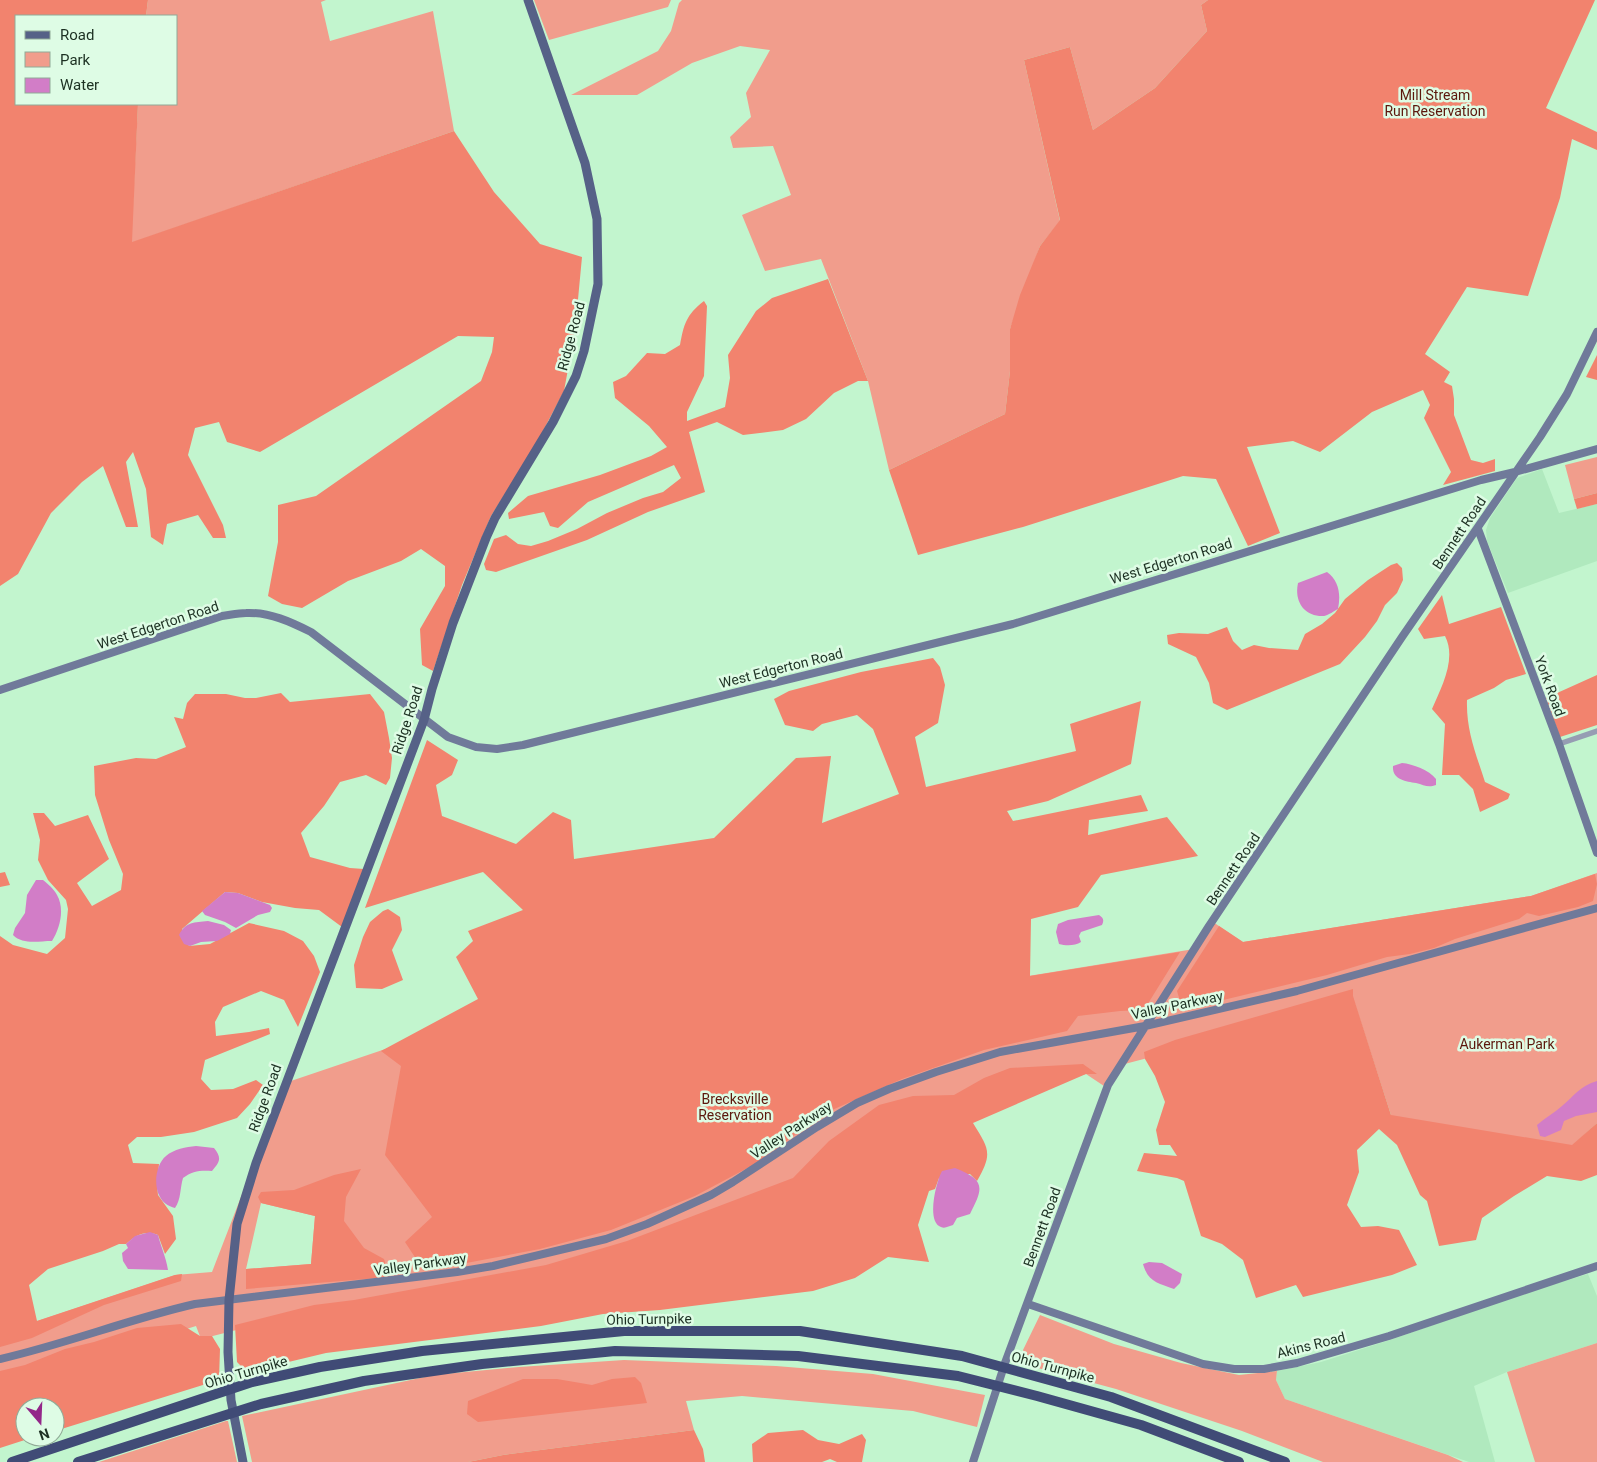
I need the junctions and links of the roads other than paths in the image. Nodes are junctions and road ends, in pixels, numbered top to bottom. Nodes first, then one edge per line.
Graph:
1 (528, 0) edge
2 (1597, 332) edge
3 (1597, 449) edge
4 (1516, 472) junction
5 (1478, 528) junction
6 (0, 690) edge
7 (424, 720) junction
8 (1597, 730) edge
9 (1559, 744) junction
10 (1597, 853) edge
11 (1597, 908) edge
12 (1145, 1026) junction
13 (1597, 1266) edge
14 (229, 1300) junction
15 (1028, 1304) junction
16 (0, 1359) edge
17 (12, 1462) edge
18 (78, 1462) edge
19 (243, 1462) edge
20 (972, 1462) edge
21 (1239, 1462) edge
22 (1285, 1462) edge

1 - 7 main road, Ridge Road
2 - 4 street, Bennett Road
3 - 4 street, West Edgerton Road
4 - 5 street, Bennett Road
4 - 7 street, West Edgerton Road
5 - 9 street, York Road
5 - 12 street, Bennett Road
6 - 7 street, West Edgerton Road
7 - 14 main road, Ridge Road
8 - 9 street
9 - 10 street, York Road
11 - 12 street, Valley Parkway
12 - 14 street, Valley Parkway
12 - 15 street, Bennett Road
13 - 15 street, Akins Road
14 - 16 street, Valley Parkway
14 - 19 main road, Ridge Road
15 - 20 street, Bennett Road
17 - 22 highway, Ohio Turnpike
18 - 21 highway

